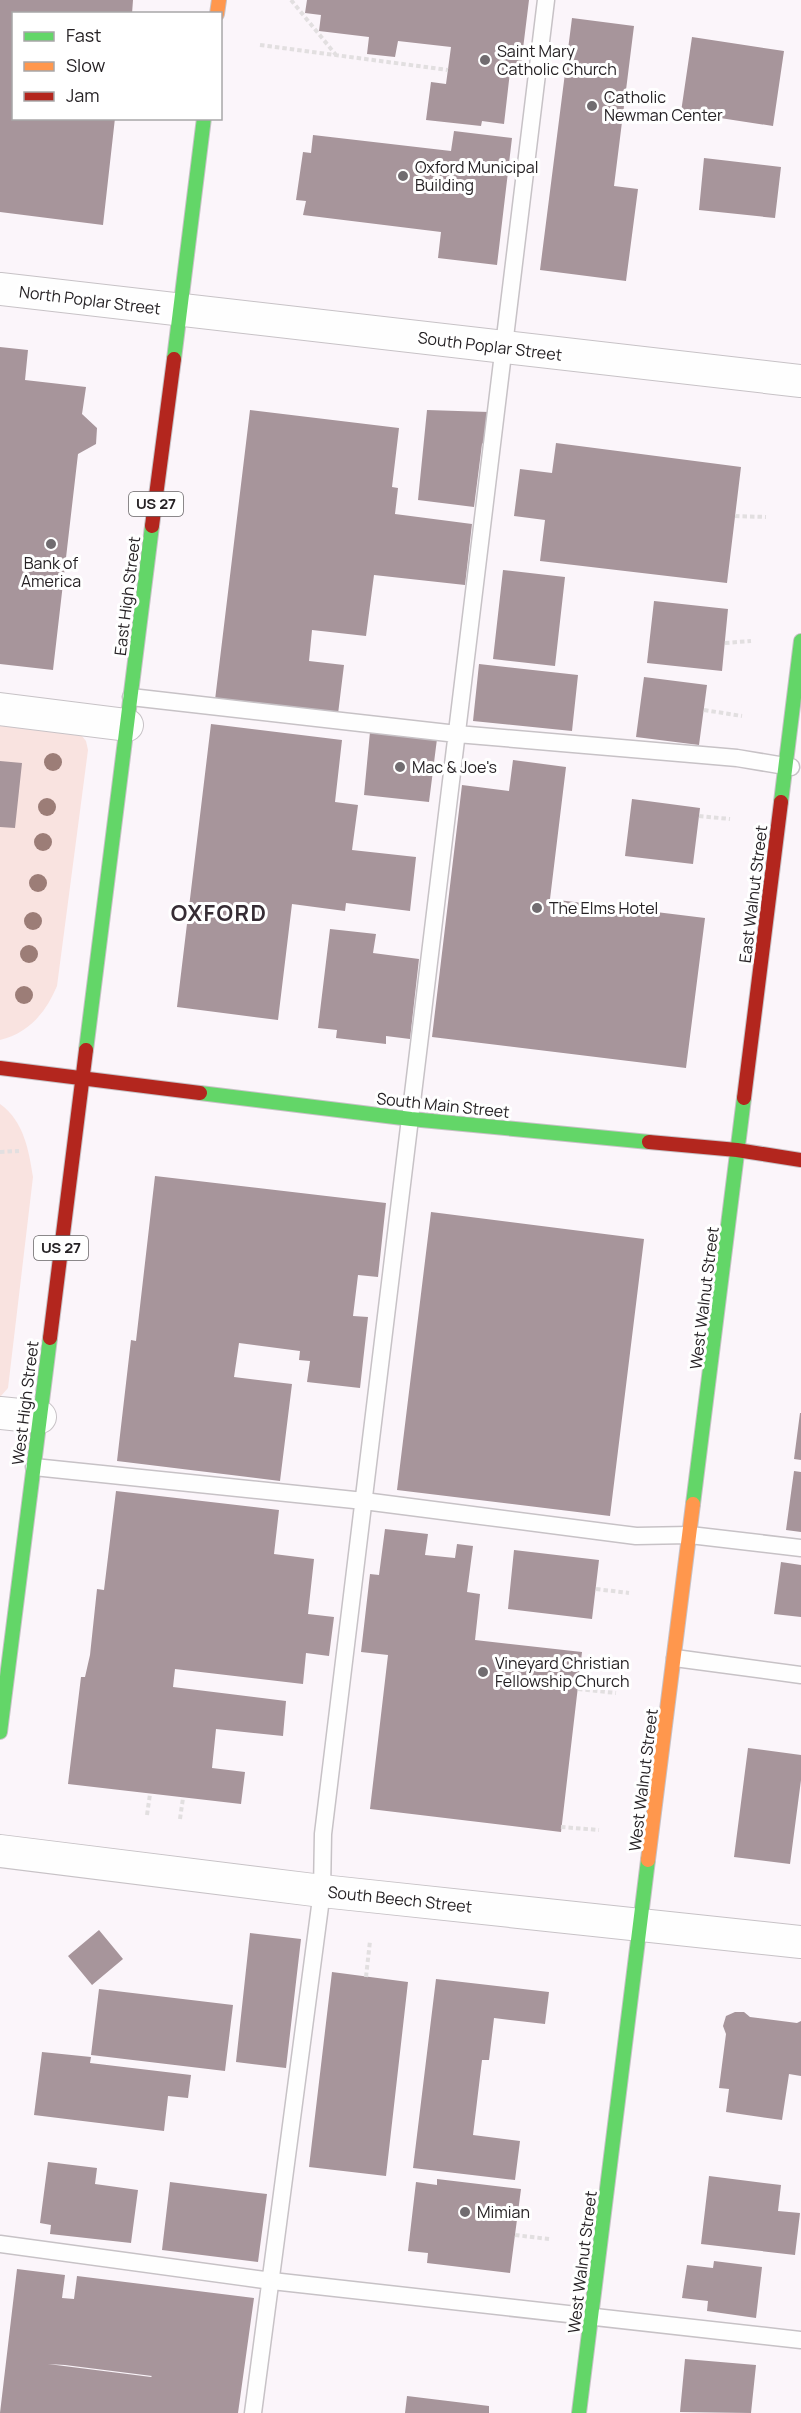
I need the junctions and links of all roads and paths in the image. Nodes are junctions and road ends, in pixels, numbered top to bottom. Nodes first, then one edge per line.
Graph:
1 (291, 0) edge
2 (546, 0) edge
3 (260, 45) dead end
4 (337, 55) junction
5 (448, 70) dead end
6 (204, 120) edge
7 (0, 289) edge
8 (180, 311) junction
9 (504, 348) junction
10 (801, 381) edge
11 (735, 516) dead end
12 (766, 517) dead end
13 (751, 641) dead end
14 (801, 641) edge
15 (725, 643) dead end
16 (0, 709) edge
17 (704, 710) dead end
18 (129, 711) junction
19 (742, 716) dead end
20 (457, 734) junction
21 (793, 768) edge
22 (699, 816) dead end
23 (729, 819) dead end
24 (0, 1068) edge
25 (83, 1078) junction
26 (411, 1119) junction
27 (737, 1150) junction
28 (19, 1151) dead end
29 (0, 1152) edge
30 (801, 1160) edge
31 (0, 1413) edge
32 (40, 1417) junction
33 (34, 1467) junction
34 (364, 1501) junction
35 (690, 1534) junction
36 (801, 1548) edge
37 (596, 1589) dead end
38 (629, 1593) dead end
39 (675, 1658) junction
40 (801, 1675) edge
41 (578, 1689) dead end
42 (616, 1693) dead end
43 (0, 1732) edge
44 (150, 1794) dead end
45 (183, 1798) dead end
46 (147, 1815) dead end
47 (180, 1819) dead end
48 (561, 1827) dead end
49 (599, 1830) dead end
50 (0, 1851) edge
51 (322, 1891) junction
52 (642, 1924) junction
53 (370, 1941) dead end
54 (801, 1942) edge
55 (366, 1977) dead end
56 (515, 2235) dead end
57 (549, 2239) dead end
58 (0, 2244) edge
59 (272, 2281) junction
60 (592, 2315) junction
61 (801, 2340) edge
62 (254, 2413) edge
63 (579, 2413) edge

1 - 4 path
2 - 9 lane
3 - 4 path
4 - 5 path
6 - 8 main road, East High Street / US 27
7 - 8 street, North Poplar Street
8 - 9 street, South Poplar Street
8 - 18 main road, East High Street / US 27
9 - 10 street, South Poplar Street
9 - 20 lane
11 - 12 path
13 - 15 path
14 - 21 main road, East Walnut Street
16 - 18 street
17 - 19 path
18 - 20 lane
18 - 25 main road, East High Street / US 27
20 - 21 lane
20 - 26 lane
21 - 27 main road, East Walnut Street
22 - 23 path
24 - 25 main road, South Main Street
25 - 26 main road, South Main Street
25 - 32 main road, West High Street / US 27
26 - 27 main road, South Main Street
26 - 34 lane
27 - 30 main road, South Main Street
27 - 35 main road, West Walnut Street
28 - 29 path
31 - 32 street
32 - 33 main road, West High Street / US 27
33 - 34 lane
33 - 43 main road, West High Street / US 27
34 - 35 lane
34 - 51 lane
35 - 36 lane
35 - 39 main road, West Walnut Street
37 - 38 path
39 - 40 lane
39 - 52 main road, West Walnut Street
41 - 42 path
44 - 46 path
45 - 47 path
48 - 49 path
50 - 51 street, South Beech Street
51 - 52 street, South Beech Street
51 - 59 lane
52 - 54 street, South Beech Street
52 - 60 main road, West Walnut Street
53 - 55 path
56 - 57 path
58 - 59 lane
59 - 60 lane
59 - 62 lane
60 - 61 lane
60 - 63 main road, West Walnut Street

